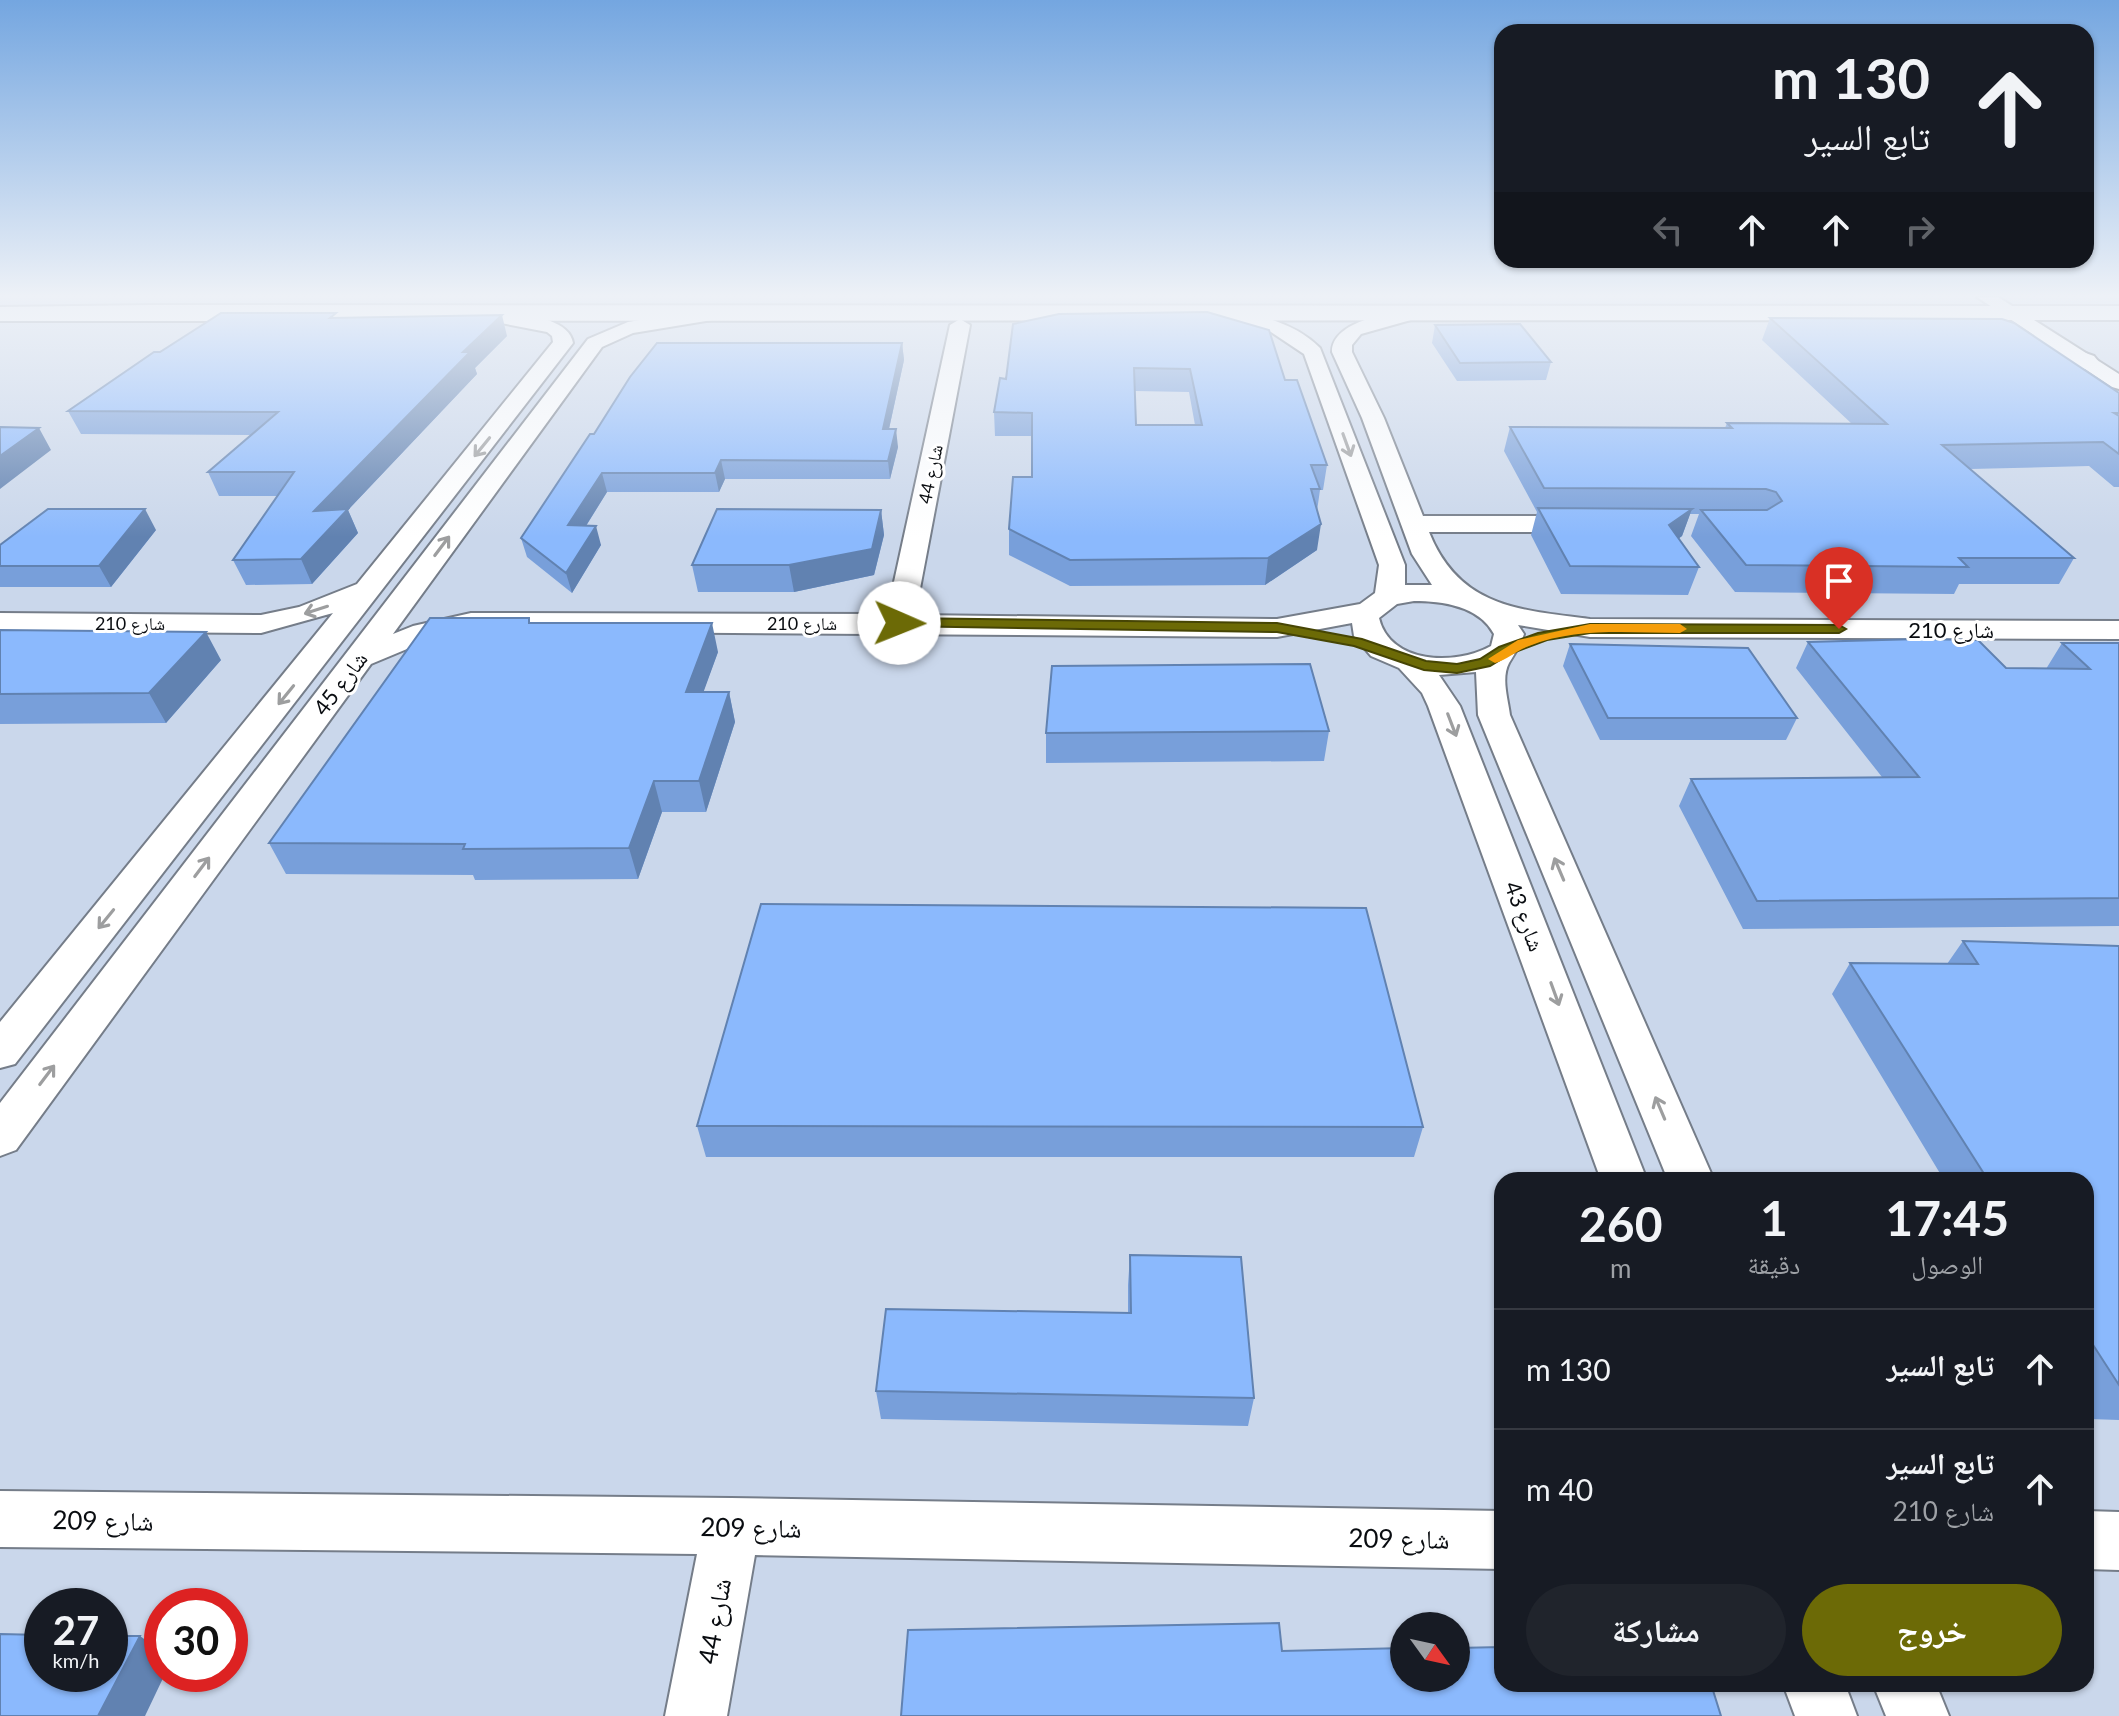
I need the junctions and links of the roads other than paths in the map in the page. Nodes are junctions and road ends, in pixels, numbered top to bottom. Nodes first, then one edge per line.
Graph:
1 (536, 377) edge
2 (569, 377) edge
3 (949, 377) edge
4 (1322, 377) edge
5 (1354, 377) edge
6 (1414, 524) junction
7 (1600, 524) edge
8 (369, 588) junction
9 (410, 589) junction
10 (1377, 604) junction
11 (1477, 605) junction
12 (0, 622) edge
13 (471, 622) junction
14 (899, 623) junction
15 (261, 624) junction
16 (1277, 628) junction
17 (1590, 628) junction
18 (2119, 630) edge
19 (1500, 654) junction
20 (1396, 655) junction
21 (314, 659) junction
22 (357, 660) junction
23 (0, 1052) edge
24 (0, 1137) edge
25 (1621, 1172) edge
26 (1688, 1172) edge
27 (0, 1519) edge
28 (731, 1526) junction
29 (1494, 1540) edge
30 (2094, 1540) edge
31 (2119, 1541) edge
32 (696, 1716) edge

1 -> 8 street, شارع 45
9 -> 2 street, شارع 45
3 - 14 street, شارع 44
4 -> 10 street
5 - 6 street
6 - 7 street
6 - 11 street
8 -> 15 street, شارع 210
8 - 21 street, شارع 45
9 - 13 street, شارع 210
9 - 22 street, شارع 45
10 - 11 street, شارع 210
10 - 16 street, شارع 210
10 - 20 street, شارع 43
11 - 17 street, شارع 210
11 - 19 street
12 - 15 street, شارع 210
13 - 14 street, شارع 210
13 - 22 street, شارع 210
14 - 16 street, شارع 210
15 - 21 street, شارع 210
16 - 20 street, شارع 210
17 - 18 street, شارع 210
17 - 19 street, شارع 210
19 - 20 street, شارع 210
26 -> 19 street
20 -> 25 street, شارع 43
21 -> 23 street, شارع 45
24 -> 22 street, شارع 45
27 - 28 street, شارع 209
28 - 29 street, شارع 209
28 - 32 street, شارع 44
30 - 31 street

